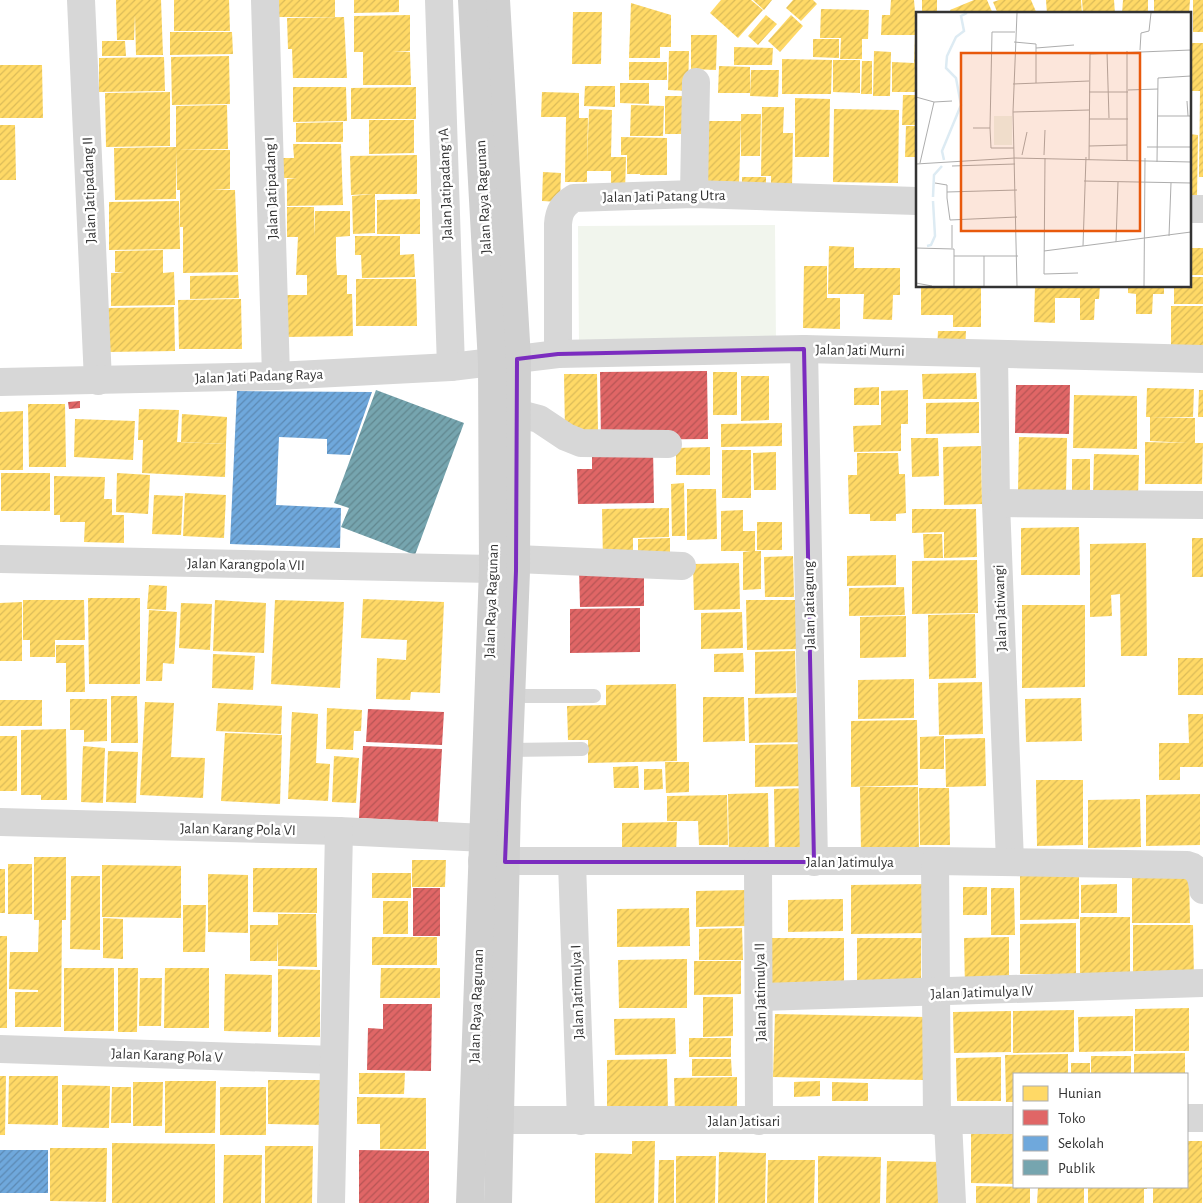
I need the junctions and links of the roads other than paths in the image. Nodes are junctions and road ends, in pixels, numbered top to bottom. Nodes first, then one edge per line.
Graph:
1 (81, 0) edge
2 (265, 0) edge
3 (439, 0) edge
4 (472, 0) edge
5 (496, 0) edge
6 (696, 82) dead end
7 (694, 194) junction
8 (916, 201) edge
9 (1190, 209) edge
10 (1203, 209) edge
11 (804, 349) junction
12 (558, 354) junction
13 (994, 354) junction
14 (1203, 359) edge
15 (505, 361) junction
16 (451, 367) junction
17 (276, 376) junction
18 (98, 380) junction
19 (0, 382) edge
20 (516, 413) junction
21 (668, 444) dead end
22 (996, 502) junction
23 (1203, 505) edge
24 (0, 559) edge
25 (504, 564) junction
26 (682, 566) dead end
27 (511, 696) junction
28 (594, 696) dead end
29 (582, 749) dead end
30 (509, 750) junction
31 (0, 822) edge
32 (339, 831) junction
33 (490, 847) junction
34 (935, 861) junction
35 (758, 862) junction
36 (814, 862) junction
37 (1010, 862) junction
38 (572, 863) junction
39 (1203, 890) edge
40 (1203, 983) edge
41 (938, 993) junction
42 (760, 997) junction
43 (0, 1049) edge
44 (334, 1060) junction
45 (1188, 1118) edge
46 (1203, 1118) edge
47 (486, 1120) junction
48 (1013, 1120) edge
49 (581, 1121) junction
50 (759, 1121) junction
51 (943, 1121) junction
52 (331, 1203) edge
53 (470, 1203) edge
54 (498, 1203) edge
55 (952, 1203) edge

1 - 18 street, Jalan Jatipadang II
2 - 17 street, Jalan Jatipadang I
3 - 16 street, Jalan Jatipadang 1A
4 - 15 main road, Jalan Raya Ragunan
5 - 15 main road, Jalan Raya Ragunan
6 - 7 street
7 - 8 street, Jalan Jati Patang Utra
7 - 12 street, Jalan Jati Patang Utra
9 - 10 street
11 - 12 street, Jalan Jati Murni
11 - 13 street, Jalan Jati Murni
11 - 36 street, Jalan Jatiagung
12 - 15 street, Jalan Jati Murni
13 - 14 street, Jalan Jati Murni
13 - 22 street, Jalan Jatiwangi
15 - 16 street, Jalan Jati Padang Raya
15 - 20 main road, Jalan Raya Ragunan
15 - 25 main road, Jalan Raya Ragunan
16 - 17 street, Jalan Jati Padang Raya
17 - 18 street, Jalan Jati Padang Raya
18 - 19 street, Jalan Jati Padang Raya
20 - 21 street
20 - 25 main road, Jalan Raya Ragunan
22 - 23 street
22 - 37 street, Jalan Jatiwangi
24 - 25 street, Jalan Karangpola VII
25 - 26 street, Jalan Karangpola VII
25 - 27 main road, Jalan Raya Ragunan
25 - 33 main road, Jalan Raya Ragunan
27 - 28 lane
27 - 30 main road, Jalan Raya Ragunan
29 - 30 lane
30 - 33 main road, Jalan Raya Ragunan
31 - 32 street, Jalan Karang Pola VI
32 - 33 street, Jalan Karang Pola VI
32 - 44 street
33 - 38 street, Jalan Jatimulya
33 - 47 main road, Jalan Raya Ragunan
34 - 36 street, Jalan Jatimulya
34 - 37 street, Jalan Jatimulya
34 - 41 street
35 - 36 street, Jalan Jatimulya
35 - 38 street, Jalan Jatimulya
35 - 42 street, Jalan Jatimulya II
37 - 39 street, Jalan Jatimulya
38 - 49 street, Jalan Jatimulya I
40 - 41 street, Jalan Jatimulya IV
41 - 42 street, Jalan Jatimulya IV
41 - 51 street
42 - 50 street, Jalan Jatimulya II
43 - 44 street, Jalan Karang Pola V
44 - 52 street
45 - 46 street
47 - 49 street, Jalan Jatisari
47 - 53 main road, Jalan Raya Ragunan
47 - 54 main road, Jalan Raya Ragunan
48 - 51 street, Jalan Jatisari
49 - 50 street, Jalan Jatisari
50 - 51 street, Jalan Jatisari
51 - 55 street

